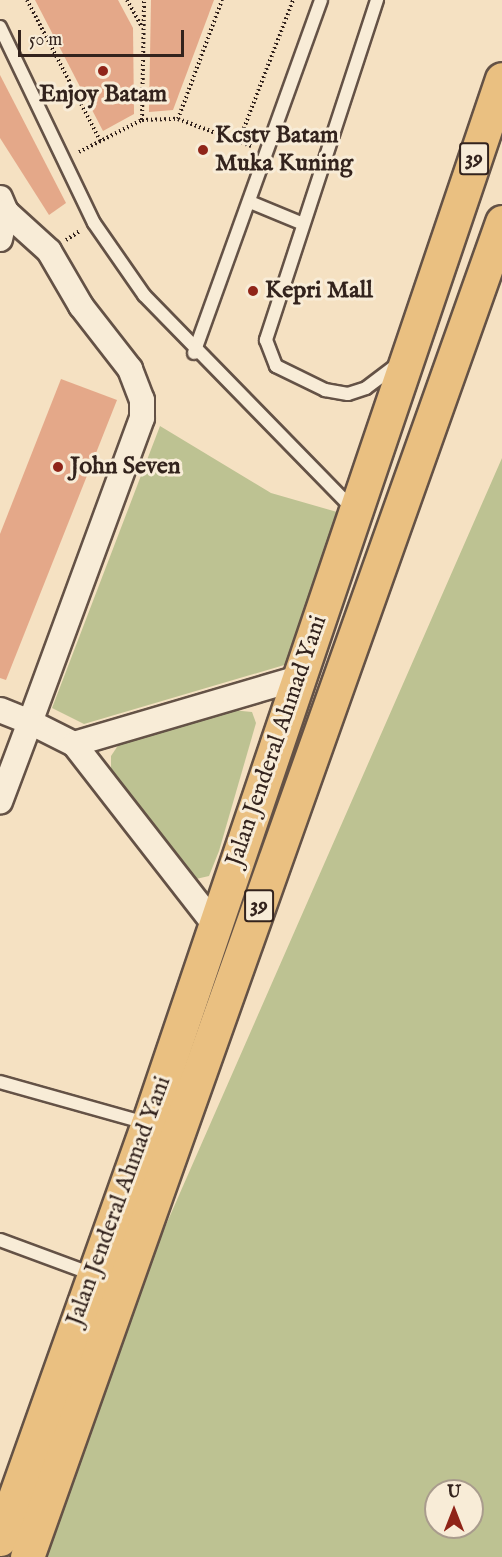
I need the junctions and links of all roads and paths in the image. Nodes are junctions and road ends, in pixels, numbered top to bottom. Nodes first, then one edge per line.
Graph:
1 (27, 0) edge
2 (127, 0) edge
3 (144, 0) edge
4 (222, 0) edge
5 (293, 0) edge
6 (321, 0) edge
7 (376, 0) edge
8 (142, 25) junction
9 (0, 27) edge
10 (502, 79) edge
11 (178, 119) junction
12 (142, 120) junction
13 (239, 141) junction
14 (101, 142) junction
15 (269, 152) junction
16 (64, 158) junction
17 (250, 202) junction
18 (3, 205) edge
19 (502, 222) edge
20 (94, 223) junction
21 (303, 224) junction
22 (0, 239) edge
23 (446, 240) junction
24 (49, 251) junction
25 (490, 254) junction
26 (194, 353) junction
27 (406, 358) junction
28 (355, 511) junction
29 (298, 678) junction
30 (0, 710) edge
31 (30, 722) junction
32 (74, 744) junction
33 (0, 802) edge
34 (215, 925) junction
35 (0, 1082) edge
36 (148, 1124) junction
37 (0, 1240) edge
38 (92, 1274) junction
39 (7, 1496) edge
40 (0, 1539) edge
41 (27, 1557) edge

1 - 14 path
2 - 8 path
3 - 8 path
4 - 11 path
5 - 13 path
6 - 15 lane
7 - 21 lane
8 - 12 path
9 - 16 lane
10 - 23 highway, Jalan Jenderal Ahmad Yani / 39
11 - 12 path
11 - 13 path
12 - 14 path
13 - 15 path
14 - 16 path
15 - 17 lane
16 - 20 lane
17 - 21 lane
17 - 26 lane
18 - 22 street
18 - 24 street
19 - 25 highway, Jalan Jenderal Ahmad Yani / 39
20 - 24 path
20 - 26 lane
21 - 27 lane
23 - 25 highway
23 - 27 highway, Jalan Jenderal Ahmad Yani / 39
24 - 31 street
25 - 41 highway, Jalan Jenderal Ahmad Yani / 39
26 - 28 lane
27 - 28 highway, Jalan Jenderal Ahmad Yani / 39
28 - 29 highway, Jalan Jenderal Ahmad Yani / 39
29 - 32 street
29 - 34 highway, Jalan Jenderal Ahmad Yani / 39
30 - 31 street
31 - 32 street
31 - 33 street
32 - 34 street
34 - 36 highway, Jalan Jenderal Ahmad Yani / 39
35 - 36 lane
36 - 38 highway, Jalan Jenderal Ahmad Yani / 39
37 - 38 lane
38 - 39 highway, Jalan Jenderal Ahmad Yani / 39
39 - 40 highway, Jalan Jenderal Ahmad Yani / 39

